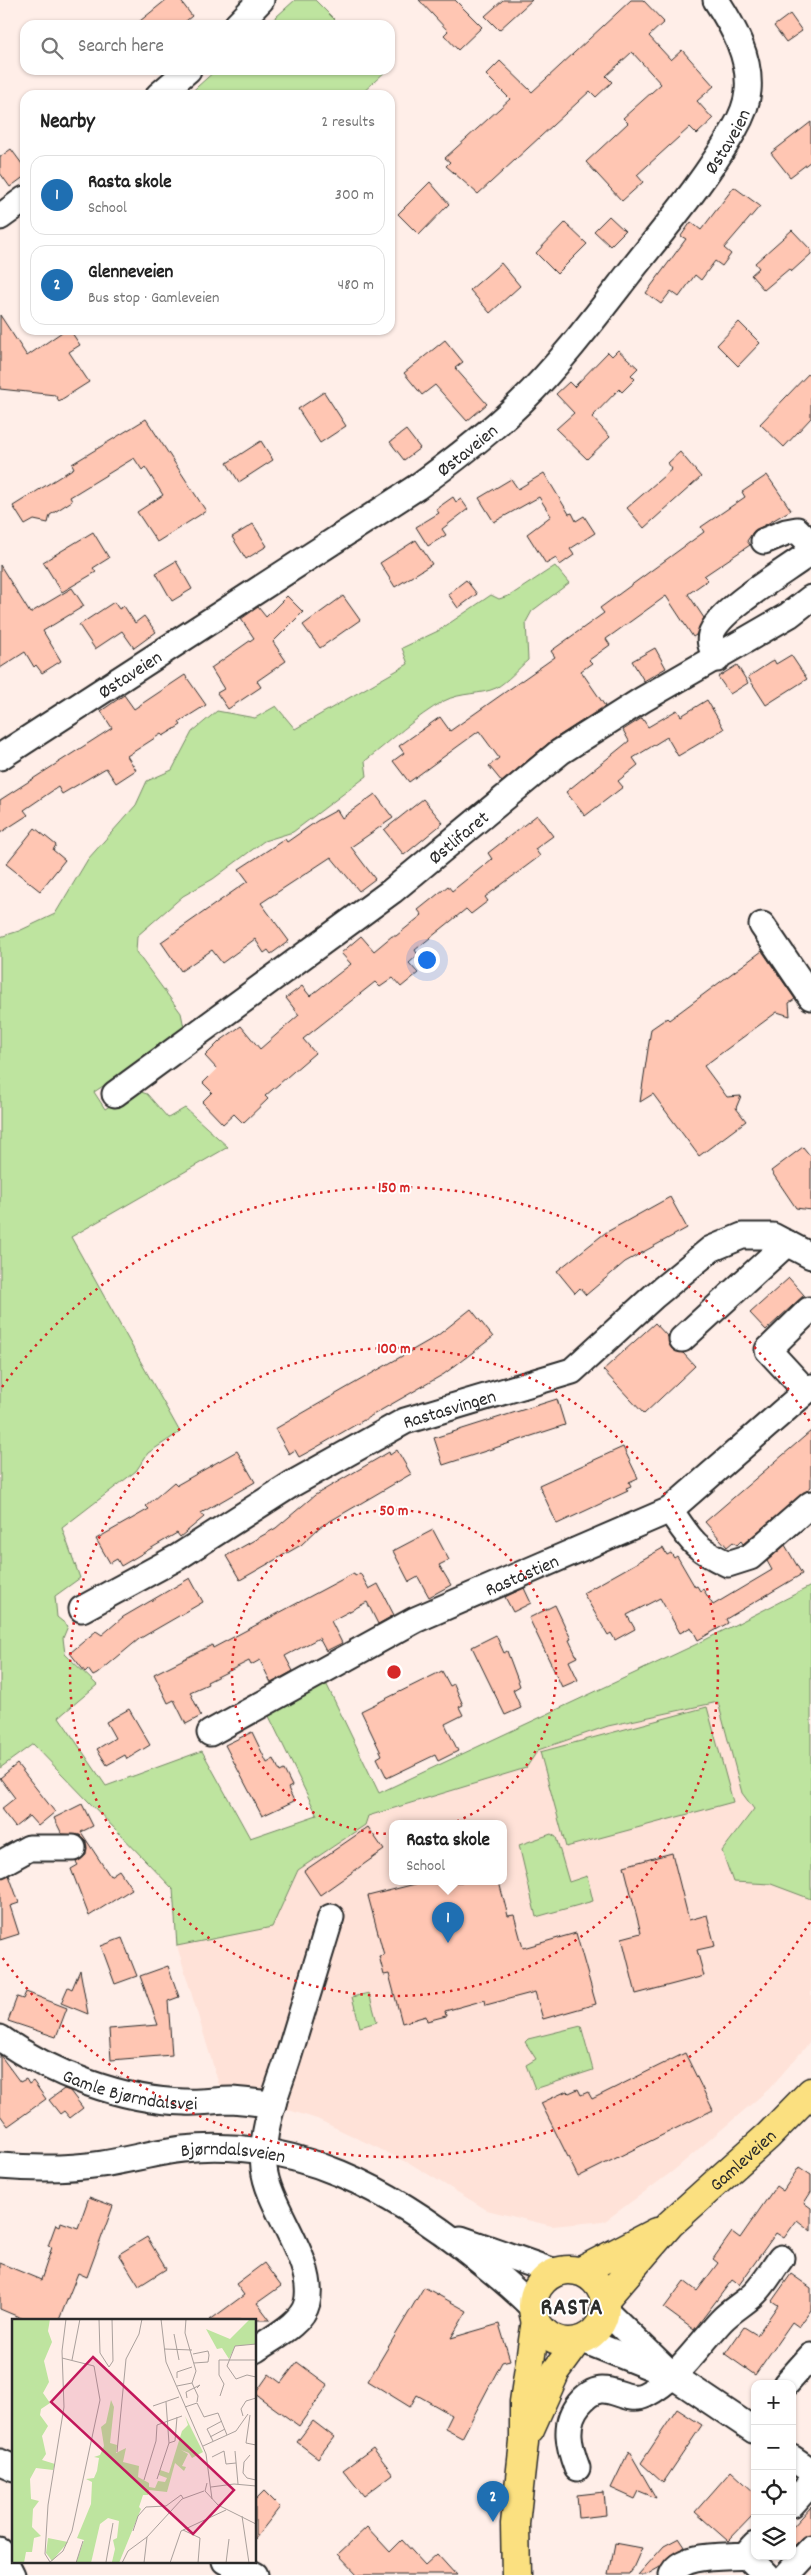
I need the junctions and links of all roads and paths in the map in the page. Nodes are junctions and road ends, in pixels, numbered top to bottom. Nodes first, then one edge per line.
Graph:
1 (261, 0) edge
2 (716, 0) edge
3 (242, 20) edge
4 (182, 75) edge
5 (165, 90) edge
6 (20, 203) edge
7 (0, 217) edge
8 (764, 541) dead end
9 (811, 598) edge
10 (716, 659) junction
11 (0, 758) edge
12 (762, 924) dead end
13 (811, 997) edge
14 (115, 1094) dead end
15 (787, 1243) junction
16 (811, 1256) edge
17 (809, 1310) dead end
18 (682, 1339) dead end
19 (809, 1389) edge
20 (811, 1504) edge
21 (670, 1510) junction
22 (82, 1609) dead end
23 (210, 1733) dead end
24 (73, 1848) dead end
25 (0, 1864) edge
26 (332, 1917) dead end
27 (0, 2038) edge
28 (811, 2092) edge
29 (273, 2104) junction
30 (263, 2150) junction
31 (0, 2166) edge
32 (670, 2224) junction
33 (447, 2235) junction
34 (781, 2258) dead end
35 (568, 2272) junction
36 (605, 2304) junction
37 (534, 2314) junction
38 (580, 2340) junction
39 (256, 2349) edge
40 (811, 2356) edge
41 (673, 2376) junction
42 (790, 2380) edge
43 (751, 2423) edge
44 (524, 2442) junction
45 (0, 2462) edge
46 (12, 2467) edge
47 (577, 2468) dead end
48 (806, 2468) edge
49 (796, 2494) edge
50 (811, 2549) edge
51 (750, 2550) edge
52 (0, 2551) edge
53 (227, 2562) edge
54 (12, 2575) edge
55 (255, 2575) edge
56 (516, 2575) edge
57 (672, 2575) edge
58 (766, 2575) edge
59 (787, 2575) edge

1 - 3 street
2 - 11 street, Østaveien
4 - 5 street
6 - 7 street
8 - 10 street
9 - 10 street, Østlifaret
10 - 14 street, Østlifaret
12 - 13 street
15 - 16 street, Rastasvingen
15 - 18 street
15 - 22 street, Rastasvingen
17 - 19 street
19 - 21 street, Rastastien
20 - 21 street
21 - 23 street, Rastastien
24 - 25 street
26 - 29 street
27 - 29 street, Gamle Bjørndalsvei
28 - 32 main road, Gamleveien
29 - 30 street
30 - 31 street, Bjørndalsveien
30 - 33 street, Bjørndalsveien
30 - 39 street
32 - 35 main road, Gamleveien
32 - 36 main road, Gamleveien
33 - 35 street, Bjørndalsveien
33 - 37 street, Bjørndalsveien
34 - 41 street
35 - 36 main road
35 - 37 main road, Gamleveien
36 - 38 main road, Gamleveien
36 - 41 street
37 - 38 main road
37 - 44 main road, Gamleveien
38 - 41 street
38 - 44 main road, Gamleveien
40 - 42 street
41 - 43 street
41 - 47 street
44 - 56 main road, Gamleveien
45 - 46 street
48 - 49 street
50 - 59 street
51 - 57 street
51 - 58 street
52 - 54 street
53 - 55 street

